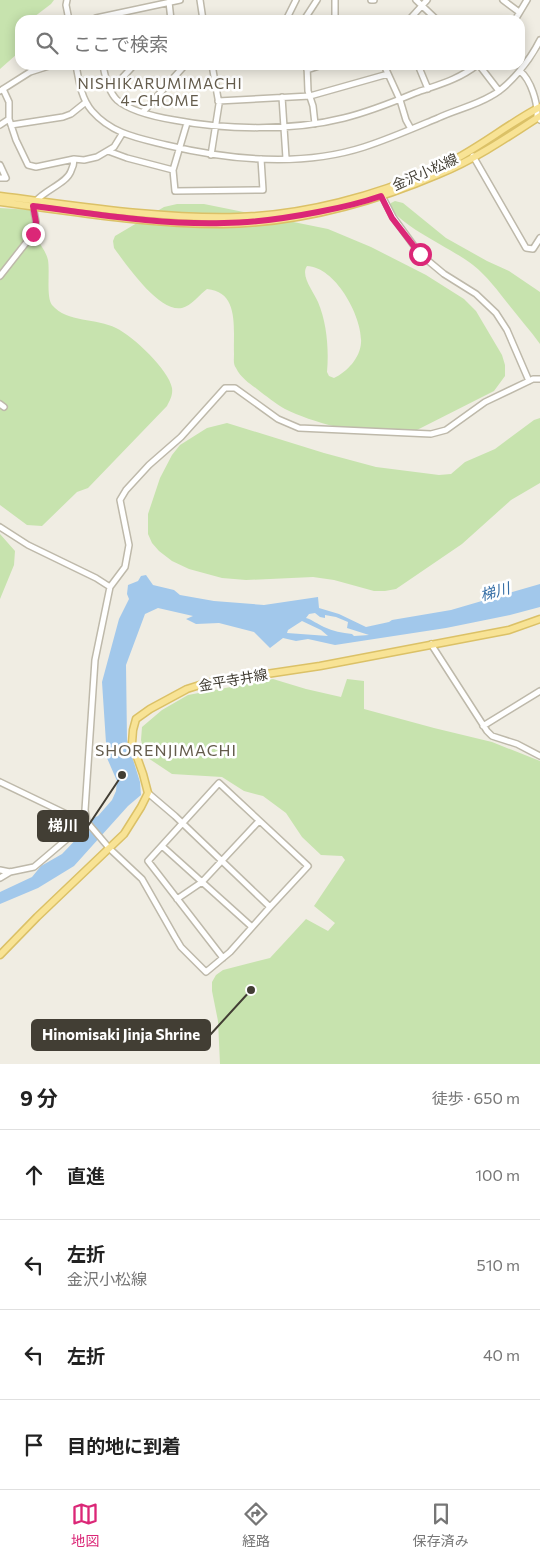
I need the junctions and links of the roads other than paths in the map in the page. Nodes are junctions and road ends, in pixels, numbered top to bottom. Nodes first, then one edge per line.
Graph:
1 (67, 0) edge
2 (180, 0) edge
3 (200, 0) edge
4 (296, 0) edge
5 (317, 0) edge
6 (334, 0) edge
7 (416, 0) edge
8 (427, 0) edge
9 (503, 0) edge
10 (527, 0) edge
11 (169, 2) junction
12 (422, 6) junction
13 (520, 12) junction
14 (68, 15) edge
15 (110, 15) edge
16 (170, 15) edge
17 (203, 15) edge
18 (288, 15) edge
19 (307, 15) edge
20 (335, 15) edge
21 (414, 15) edge
22 (432, 15) edge
23 (518, 15) edge
24 (540, 40) edge
25 (525, 63) edge
26 (36, 70) edge
27 (77, 70) edge
28 (104, 70) edge
29 (129, 70) edge
30 (181, 70) edge
31 (213, 70) edge
32 (307, 70) edge
33 (386, 70) edge
34 (420, 70) edge
35 (470, 70) edge
36 (482, 70) edge
37 (520, 71) joint
38 (388, 74) junction
39 (2, 90) edge
40 (110, 90) junction
41 (428, 90) junction
42 (499, 91) junction
43 (310, 96) junction
44 (282, 97) junction
45 (400, 100) junction
46 (218, 101) junction
47 (86, 102) junction
48 (539, 108) edge
49 (143, 112) junction
50 (539, 118) edge
51 (9, 119) junction
52 (187, 123) junction
53 (0, 124) edge
54 (314, 124) junction
55 (11, 125) junction
56 (216, 126) junction
57 (284, 127) junction
58 (411, 129) junction
59 (122, 134) junction
60 (180, 148) junction
61 (108, 151) junction
62 (472, 154) junction
63 (211, 155) junction
64 (286, 158) junction
65 (74, 159) junction
66 (261, 159) junction
67 (0, 164) edge
68 (173, 170) junction
69 (0, 178) edge
70 (380, 193) junction
71 (0, 196) edge
72 (0, 202) edge
73 (35, 204) junction
74 (540, 238) edge
75 (0, 276) edge
76 (540, 380) edge
77 (529, 381) junction
78 (0, 527) edge
79 (110, 587) junction
80 (540, 619) edge
81 (432, 644) junction
82 (540, 691) edge
83 (483, 726) junction
84 (540, 756) edge
85 (0, 782) edge
86 (148, 793) junction
87 (260, 821) junction
88 (87, 822) junction
89 (182, 823) junction
90 (108, 846) junction
91 (162, 846) junction
92 (222, 862) junction
93 (0, 870) edge
94 (10, 872) junction
95 (0, 878) edge
96 (202, 882) junction
97 (177, 899) junction
98 (270, 907) junction
99 (252, 928) junction
100 (0, 955) edge
101 (223, 958) junction

1 - 14 street
2 - 11 street
3 - 17 street
4 - 18 street
5 - 19 street
6 - 20 street
7 - 12 street
8 - 12 street
9 - 13 street
10 - 13 street
11 - 15 street
11 - 16 street
12 - 21 street
12 - 22 street
13 - 23 street
24 - 25 street
26 - 39 street
27 - 47 street
28 - 40 street
29 - 40 street
30 - 49 street
31 - 46 street
32 - 43 street
33 - 38 street
34 - 41 street
35 - 41 street
36 - 42 street
37 - 42 street
37 - 48 street
38 - 43 street
38 - 45 street
39 - 51 street
40 - 49 street
41 - 45 street
42 - 58 street
43 - 44 street
43 - 54 street
44 - 46 street
44 - 57 street
45 - 54 street
45 - 58 street
46 - 56 street
47 - 55 street
47 - 59 street
48 - 50 street
48 - 62 main road, 金沢小松線
49 - 52 street
50 - 62 main road, 金沢小松線
51 - 53 street
51 - 55 street
52 - 56 street
52 - 60 street
54 - 57 street
55 - 65 street
56 - 57 street
56 - 63 street
57 - 64 street
58 - 64 street
59 - 60 street
59 - 61 street
60 - 63 street
60 - 68 street
61 - 65 street
61 - 68 street
62 - 70 main road, 金沢小松線
62 - 74 street
63 - 66 street
64 - 66 street
65 - 73 street
66 - 68 street
67 - 69 street
70 - 73 main road, 金沢小松線
70 - 77 street
71 - 73 main road, 金沢小松線
72 - 73 main road, 金沢小松線
73 - 75 street
76 - 77 street
77 - 79 street
78 - 79 street
79 - 88 street
80 - 81 main road, 金平寺井線
81 - 83 street
81 - 86 main road, 金平寺井線
82 - 83 street
83 - 84 street
85 - 88 street
86 - 89 street
86 - 90 main road
87 - 89 street
87 - 92 street
87 - 98 street
88 - 90 street
88 - 94 street
89 - 91 street
89 - 92 street
90 - 100 main road
90 - 101 street
91 - 96 street
91 - 97 street
92 - 96 street
92 - 98 street
93 - 94 street
94 - 95 street
96 - 97 street
96 - 99 street
97 - 101 street
98 - 99 street
99 - 101 street

